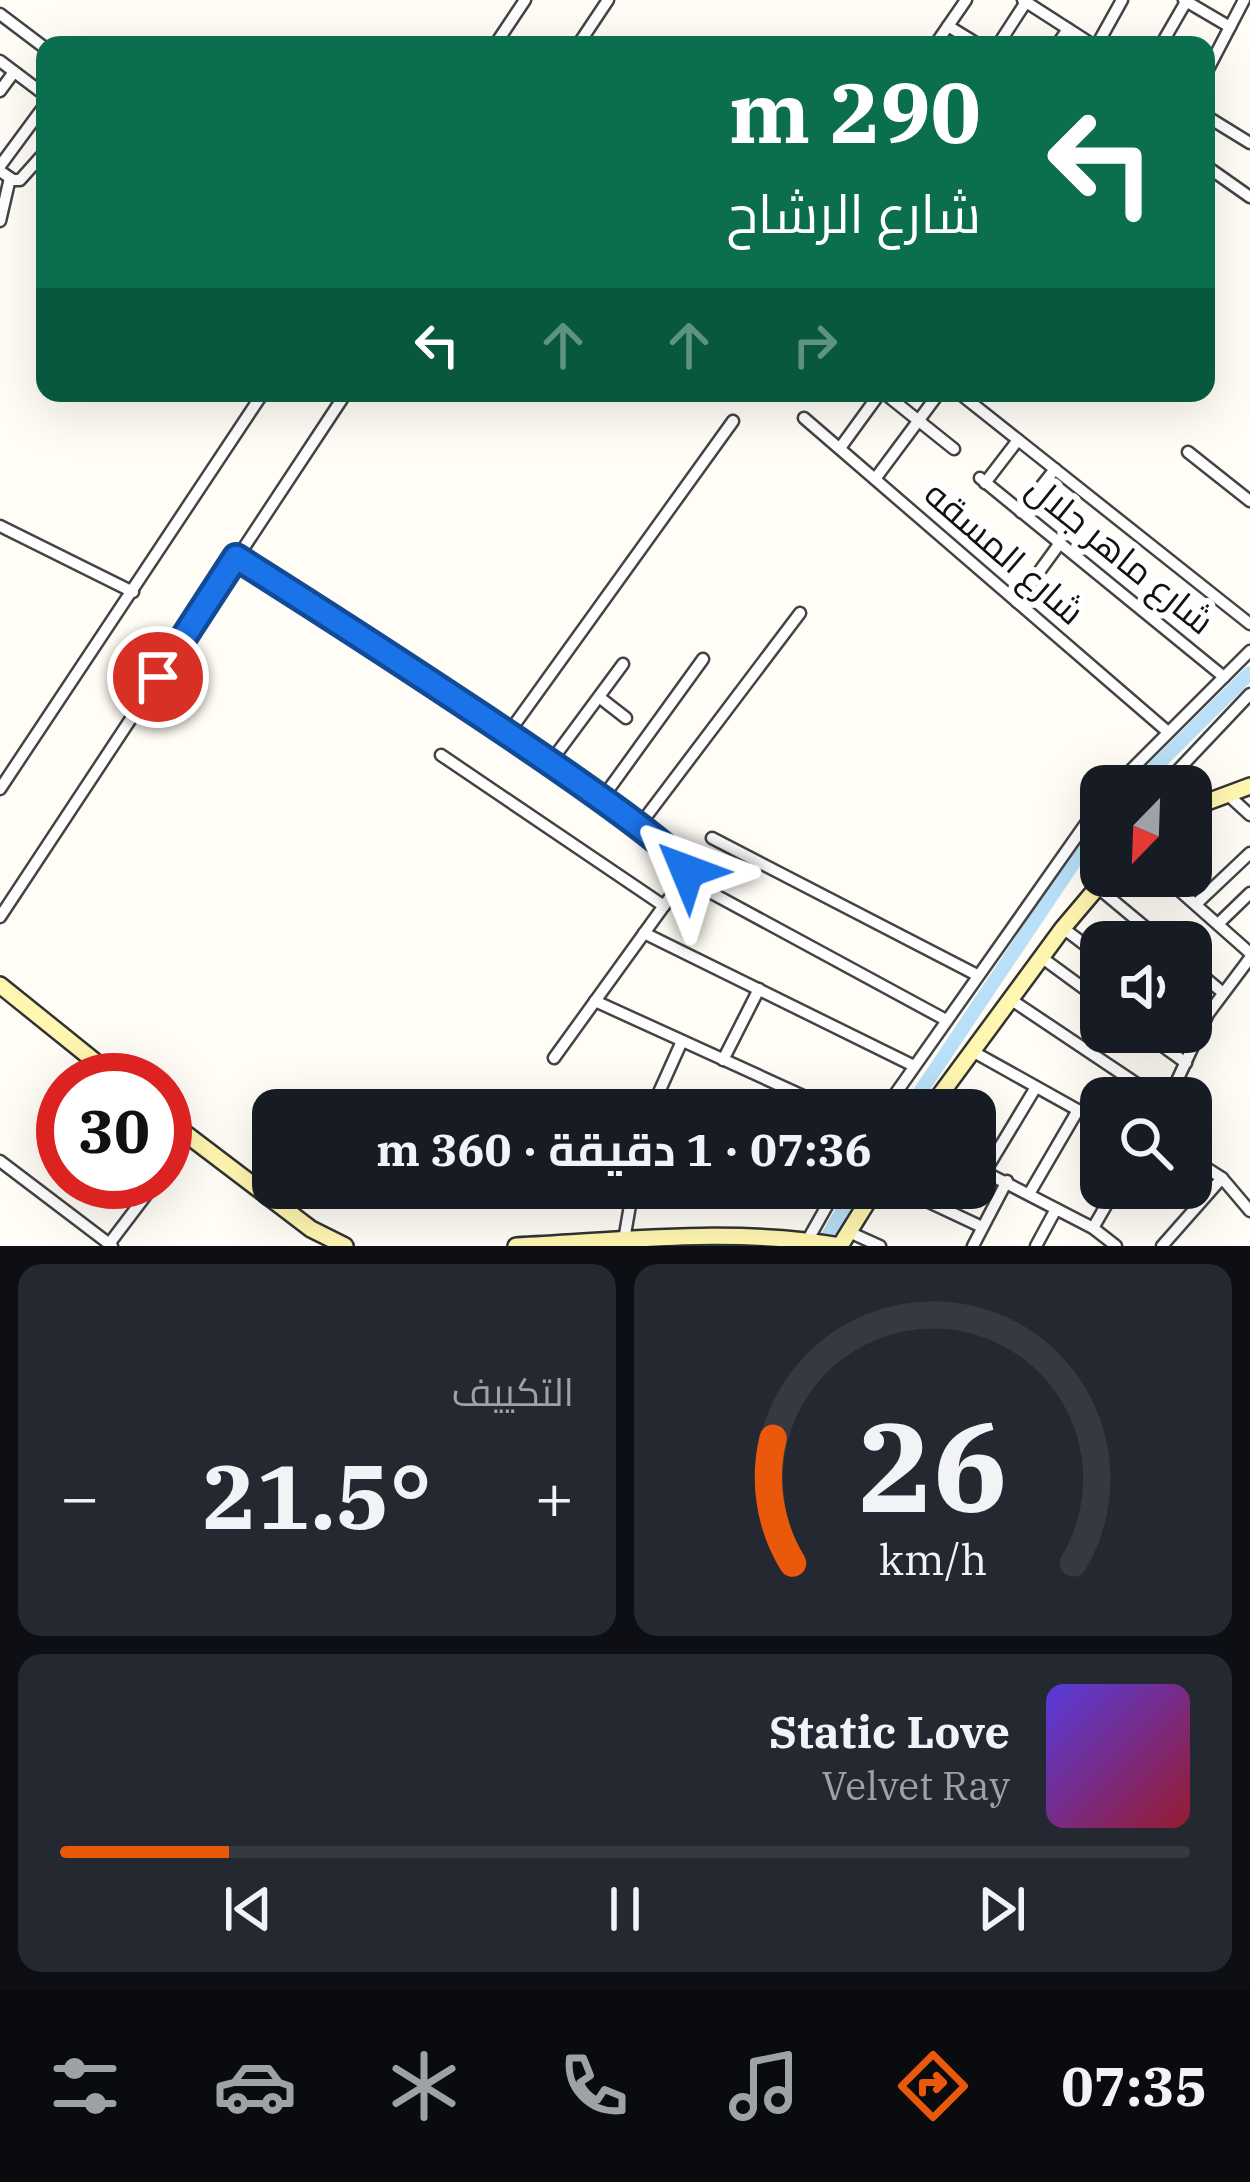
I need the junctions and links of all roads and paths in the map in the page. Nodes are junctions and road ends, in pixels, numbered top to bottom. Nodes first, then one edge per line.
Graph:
1 (525, 0) edge
2 (608, 0) edge
3 (965, 0) edge
4 (1122, 0) edge
5 (1185, 0) edge
6 (1244, 0) edge
7 (1024, 1) edge
8 (0, 15) edge
9 (948, 26) junction
10 (1230, 27) junction
11 (1068, 28) junction
12 (500, 36) edge
13 (584, 36) edge
14 (941, 36) edge
15 (964, 36) edge
16 (1003, 36) edge
17 (1063, 36) edge
18 (1081, 36) edge
19 (1100, 36) edge
20 (1166, 36) edge
21 (36, 41) edge
22 (1215, 56) edge
23 (0, 62) edge
24 (14, 72) junction
25 (36, 88) edge
26 (0, 91) edge
27 (36, 119) edge
28 (1215, 122) edge
29 (1250, 143) edge
30 (36, 162) edge
31 (3, 171) edge
32 (1215, 172) edge
33 (1250, 197) edge
34 (0, 220) edge
35 (257, 402) edge
36 (340, 402) edge
37 (875, 402) edge
38 (894, 402) edge
39 (932, 402) edge
40 (970, 402) edge
41 (804, 418) dead end
42 (918, 420) junction
43 (734, 421) dead end
44 (1018, 440) junction
45 (840, 448) junction
46 (954, 449) dead end
47 (1188, 452) dead end
48 (1055, 469) junction
49 (875, 479) junction
50 (1250, 500) edge
51 (1021, 512) junction
52 (0, 526) edge
53 (1060, 543) junction
54 (236, 557) junction
55 (134, 592) junction
56 (1017, 602) junction
57 (800, 613) dead end
58 (1250, 624) edge
59 (1250, 651) edge
60 (703, 659) dead end
61 (623, 664) dead end
62 (1224, 677) junction
63 (1250, 694) edge
64 (598, 697) junction
65 (626, 718) dead end
66 (1168, 732) junction
67 (507, 735) junction
68 (441, 755) dead end
69 (549, 764) junction
70 (1136, 765) edge
71 (1183, 765) edge
72 (1250, 786) edge
73 (0, 789) edge
74 (1227, 794) junction
75 (601, 800) junction
76 (1212, 800) edge
77 (1250, 815) edge
78 (638, 826) junction
79 (1080, 831) edge
80 (712, 838) dead end
81 (1250, 853) edge
82 (684, 878) junction
83 (1250, 893) edge
84 (1089, 897) edge
85 (1118, 897) edge
86 (1188, 897) edge
87 (1196, 904) junction
88 (664, 906) junction
89 (0, 917) edge
90 (1142, 921) edge
91 (1219, 923) junction
92 (1063, 928) junction
93 (644, 933) junction
94 (1080, 941) edge
95 (1250, 956) edge
96 (1041, 957) junction
97 (977, 975) junction
98 (1212, 984) edge
99 (0, 985) edge
100 (1080, 986) edge
101 (759, 989) junction
102 (1222, 992) junction
103 (1010, 999) junction
104 (595, 1001) junction
105 (1212, 1005) edge
106 (946, 1020) junction
107 (682, 1041) junction
108 (972, 1051) junction
109 (84, 1053) edge
110 (1172, 1053) edge
111 (1189, 1053) edge
112 (554, 1058) dead end
113 (723, 1060) junction
114 (1186, 1063) junction
115 (914, 1066) junction
116 (1127, 1077) edge
117 (1179, 1077) edge
118 (1036, 1087) junction
119 (660, 1089) edge
120 (787, 1089) edge
121 (898, 1089) edge
122 (944, 1089) edge
123 (1078, 1110) joint
124 (192, 1139) edge
125 (996, 1146) edge
126 (0, 1161) edge
127 (1212, 1172) edge
128 (996, 1176) edge
129 (1222, 1178) junction
130 (1007, 1181) junction
131 (1029, 1194) junction
132 (137, 1209) edge
133 (629, 1209) edge
134 (826, 1209) edge
135 (862, 1209) edge
136 (943, 1209) edge
137 (1056, 1209) junction
138 (1104, 1209) edge
139 (1250, 1210) edge
140 (982, 1227) junction
141 (1093, 1228) junction
142 (624, 1240) junction
143 (841, 1241) edge
144 (707, 1242) edge
145 (809, 1242) edge
146 (1107, 1243) edge
147 (111, 1245) edge
148 (346, 1246) edge
149 (516, 1246) edge
150 (880, 1246) edge
151 (973, 1246) edge
152 (1036, 1246) edge
153 (1162, 1246) edge

1 - 12 street
2 - 13 street
3 - 9 street
4 - 19 street
5 - 10 street
5 - 20 street
6 - 10 street
7 - 11 street
7 - 16 street
8 - 21 street
9 - 14 street
9 - 15 street
10 - 22 street
11 - 17 street
11 - 18 street
23 - 24 street
24 - 25 street
24 - 26 street
27 - 31 street
28 - 29 street
30 - 31 street
31 - 34 street
32 - 33 street
35 - 55 street
36 - 54 street
37 - 45 street
38 - 42 street
39 - 42 street
40 - 44 street
41 - 45 street, شارع المسقه
42 - 46 street
42 - 49 street
43 - 67 street
44 - 48 street
44 - 51 street, شارع ماهر جلال
45 - 49 street, شارع المسقه
47 - 50 street
48 - 51 street
48 - 58 street
49 - 56 street, شارع المسقه
51 - 53 street, شارع ماهر جلال
52 - 55 street
53 - 56 street
53 - 62 street, شارع ماهر جلال
54 - 67 street
54 - 89 street
55 - 73 street
56 - 66 street, شارع المسقه
57 - 78 street
59 - 62 street
60 - 75 street
61 - 64 street
62 - 66 street
63 - 71 street
64 - 65 street
64 - 69 street
66 - 70 street
67 - 69 street
68 - 88 street
69 - 75 street
72 - 74 street
74 - 76 street
74 - 77 street
75 - 78 street
78 - 82 street
79 - 97 street
80 - 97 street
81 - 87 street
82 - 88 street
82 - 106 street
83 - 91 street
84 - 92 street
85 - 90 street
86 - 87 street
87 - 91 street
88 - 93 street
91 - 95 street
92 - 94 street
92 - 96 street
93 - 101 street
93 - 104 street
95 - 102 street
96 - 100 street
96 - 103 street
97 - 106 street
98 - 102 street
99 - 109 street
101 - 113 street
101 - 115 street
102 - 105 street
103 - 108 street
103 - 116 street
104 - 107 street
104 - 112 street
106 - 115 street
107 - 113 street
107 - 119 street
108 - 118 street
108 - 122 street
110 - 114 street
111 - 114 street
113 - 120 street
114 - 117 street
115 - 121 street
118 - 123 street
118 - 125 street
123 - 131 street
124 - 148 street
126 - 147 street
127 - 129 street
128 - 130 street
129 - 139 street
129 - 153 street
130 - 131 street
130 - 140 street
131 - 137 street
132 - 147 street
133 - 142 street
134 - 145 street
135 - 143 street
136 - 140 street
137 - 141 street
137 - 152 street
138 - 141 street
140 - 151 street
141 - 146 street
142 - 144 street
142 - 149 street
143 - 145 street
143 - 150 street
144 - 145 street

